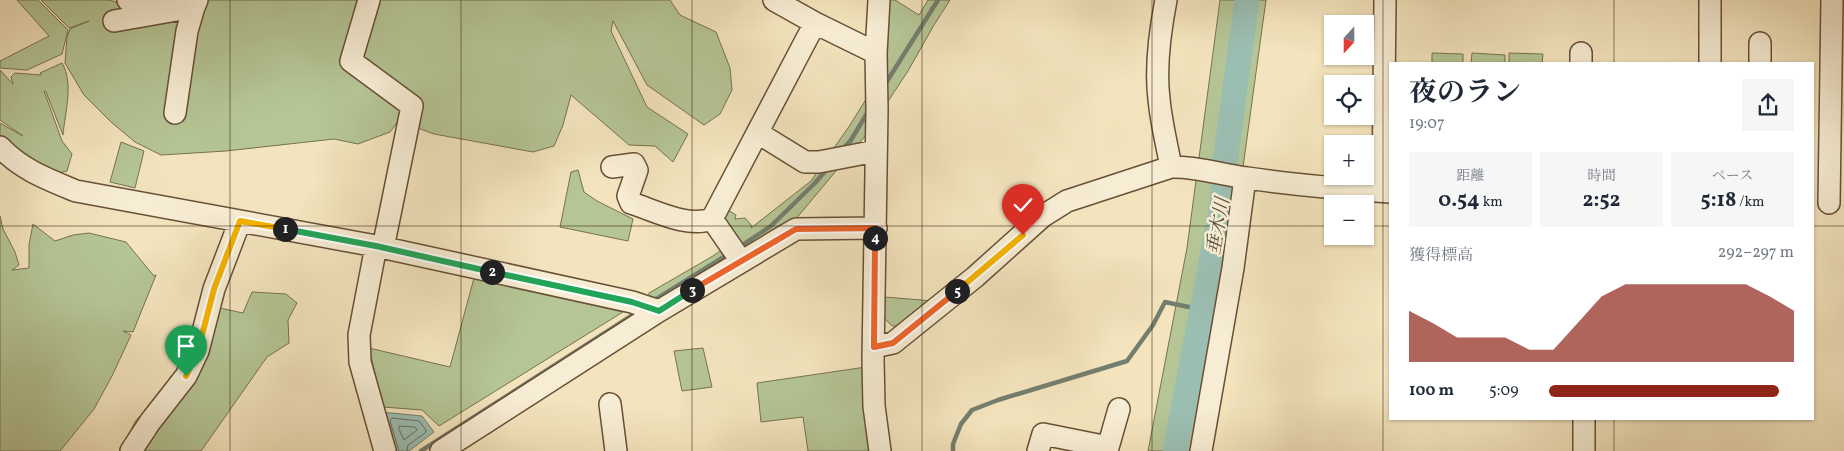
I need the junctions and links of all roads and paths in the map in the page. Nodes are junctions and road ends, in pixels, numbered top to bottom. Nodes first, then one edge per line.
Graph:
1 (128, 0) edge
2 (165, 0) edge
3 (368, 0) edge
4 (774, 0) edge
5 (879, 0) edge
6 (1166, 0) edge
7 (1385, 0) edge
8 (1710, 0) edge
9 (1832, 0) edge
10 (195, 3) edge
11 (114, 21) dead end
12 (815, 24) junction
13 (876, 53) junction
14 (1710, 62) edge
15 (175, 113) dead end
16 (758, 134) junction
17 (0, 147) edge
18 (876, 151) junction
19 (612, 167) dead end
20 (1171, 167) junction
21 (1240, 177) junction
22 (1387, 191) edge
23 (1828, 203) edge
24 (712, 219) junction
25 (240, 221) junction
26 (876, 228) junction
27 (380, 247) junction
28 (736, 254) junction
29 (659, 311) junction
30 (874, 347) junction
31 (610, 404) dead end
32 (1119, 409) dead end
33 (1584, 420) edge
34 (1108, 449) edge
35 (131, 451) edge
36 (385, 451) edge
37 (441, 451) edge
38 (616, 451) edge
39 (880, 451) edge
40 (1038, 451) edge
41 (1201, 451) edge
42 (1584, 451) edge

1 - 2 street
3 - 27 street
4 - 12 street
5 - 13 street
6 - 20 street
7 - 22 street
8 - 14 street
9 - 23 street
10 - 11 street
10 - 15 street
12 - 13 street
12 - 16 street
13 - 18 street
16 - 18 street
16 - 24 street
17 - 25 street
18 - 26 street
19 - 24 street
20 - 21 street
20 - 30 street
21 - 22 street
21 - 41 street
24 - 28 street
25 - 27 street
25 - 35 street
26 - 28 street
26 - 30 street
27 - 29 street
27 - 36 street
28 - 29 street
29 - 37 street
30 - 39 street
31 - 38 street
32 - 34 street
33 - 42 street
34 - 40 street

